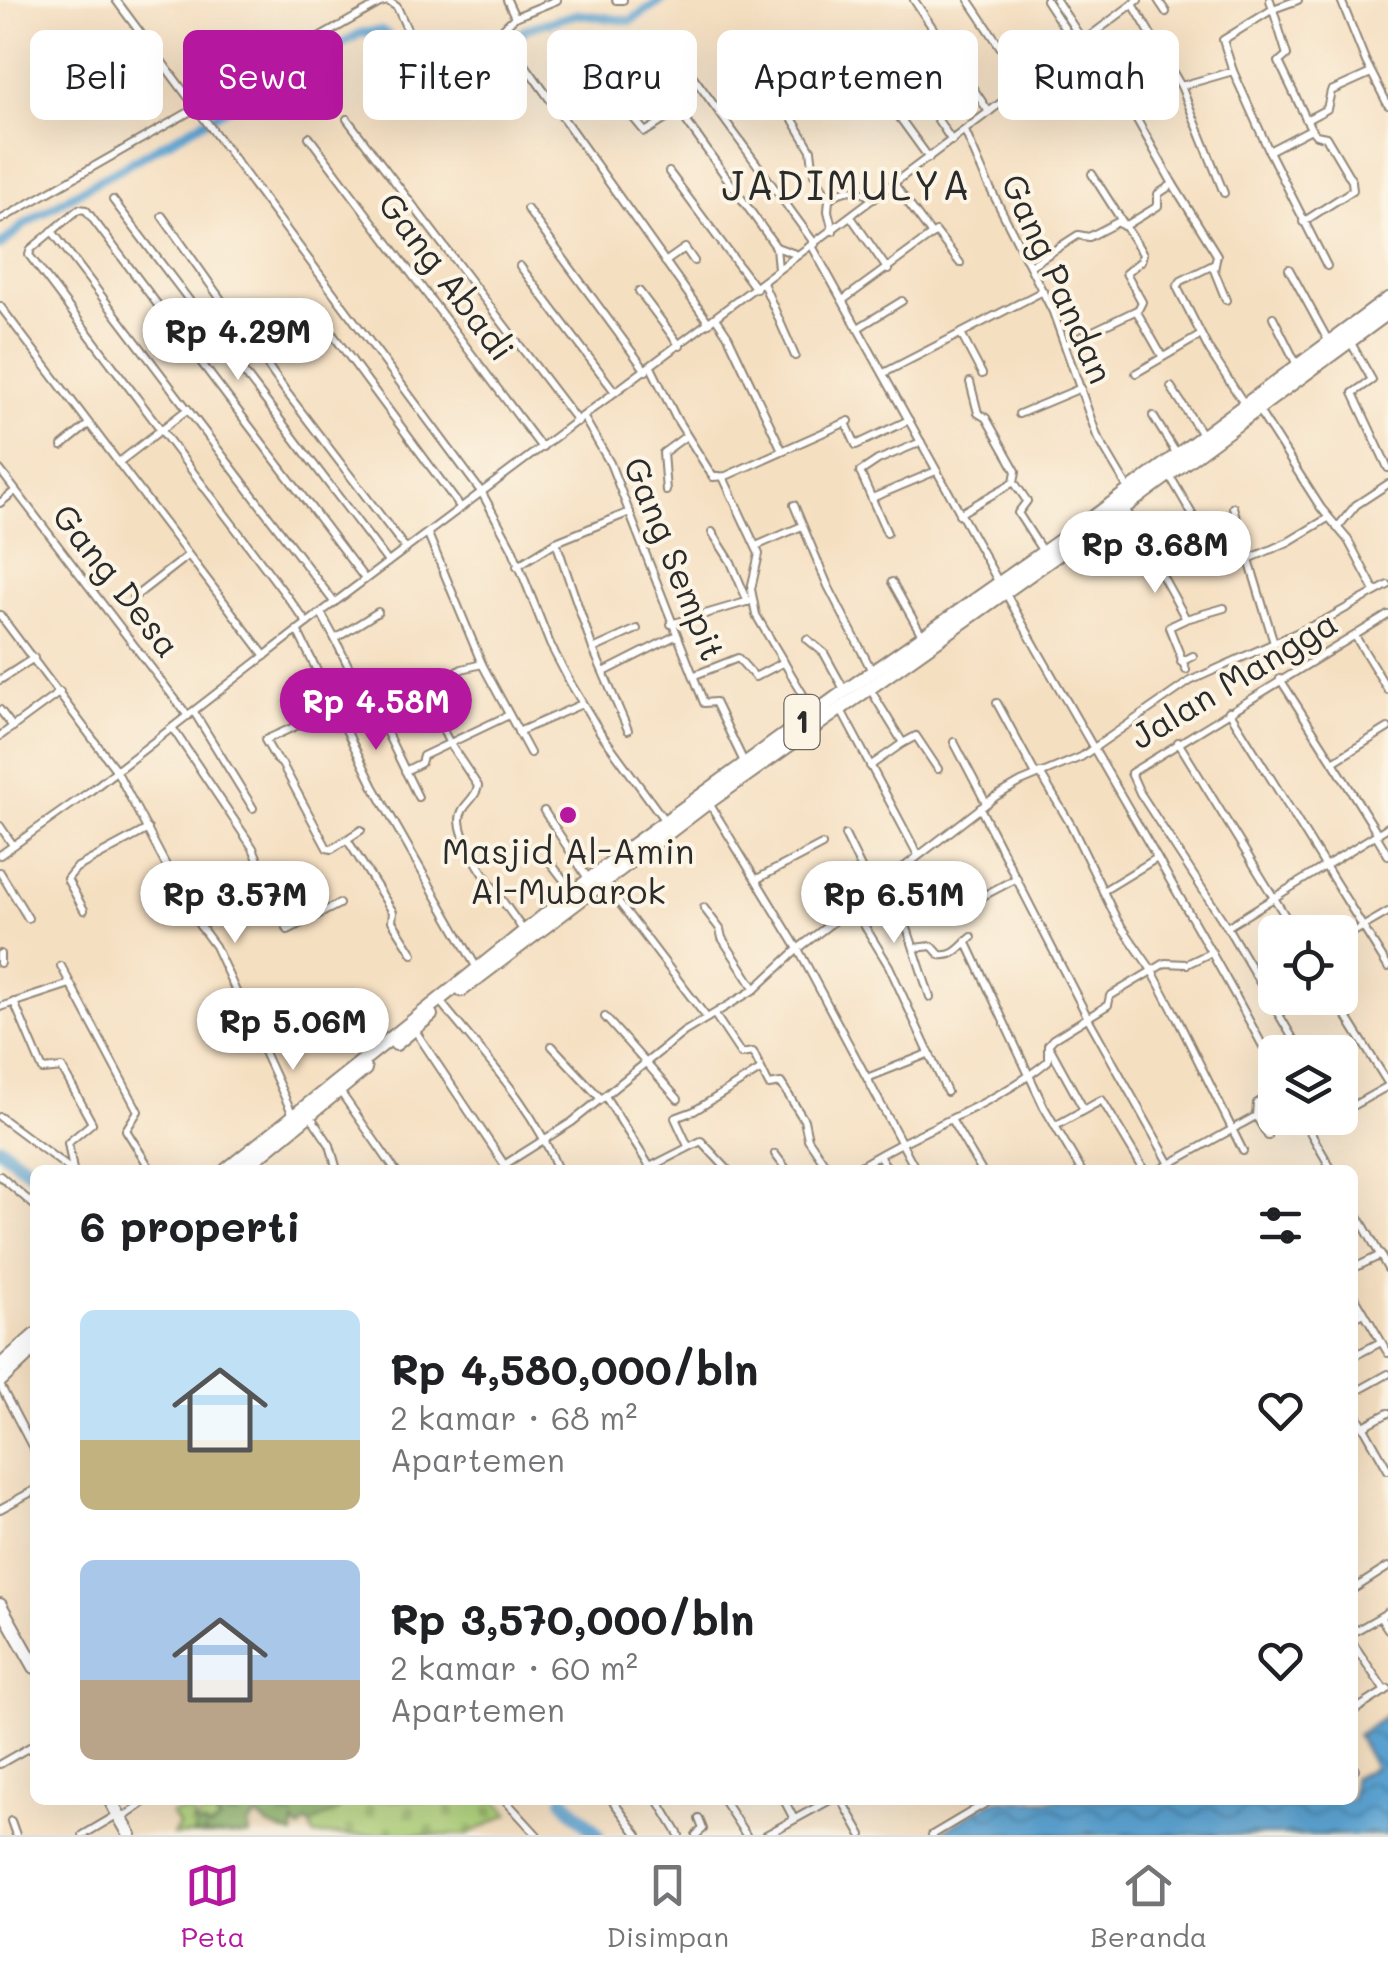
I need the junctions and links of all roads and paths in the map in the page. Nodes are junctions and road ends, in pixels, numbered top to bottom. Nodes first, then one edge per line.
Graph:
1 (116, 0) edge
2 (507, 0) edge
3 (557, 0) edge
4 (914, 0) edge
5 (969, 0) edge
6 (1046, 0) edge
7 (1056, 0) edge
8 (1158, 0) edge
9 (1270, 0) edge
10 (1298, 0) edge
11 (1341, 0) edge
12 (544, 2) edge
13 (1136, 2) edge
14 (1274, 9) junction
15 (1166, 12) dead end
16 (515, 17) junction
17 (337, 30) edge
18 (1073, 30) edge
19 (1076, 30) edge
20 (1098, 30) edge
21 (998, 44) edge
22 (527, 67) edge
23 (1232, 71) junction
24 (1371, 73) junction
25 (697, 83) edge
26 (1181, 86) junction
27 (183, 90) edge
28 (998, 105) edge
29 (1388, 105) edge
30 (989, 112) junction
31 (183, 118) edge
32 (347, 119) dead end
33 (206, 120) edge
34 (635, 120) edge
35 (664, 120) edge
36 (686, 120) edge
37 (793, 120) edge
38 (901, 120) edge
39 (938, 120) edge
40 (1133, 120) edge
41 (1306, 120) junction
42 (1311, 129) junction
43 (965, 130) junction
44 (309, 137) dead end
45 (952, 141) junction
46 (1270, 151) junction
47 (929, 158) junction
48 (669, 172) dead end
49 (1092, 174) dead end
50 (894, 184) junction
51 (1173, 184) junction
52 (1224, 193) dead end
53 (830, 198) junction
54 (874, 199) junction
55 (112, 200) dead end
56 (527, 209) dead end
57 (162, 216) dead end
58 (851, 217) junction
59 (0, 220) edge
60 (1304, 222) junction
61 (1127, 225) junction
62 (833, 230) junction
63 (55, 234) junction
64 (932, 235) junction
65 (813, 245) junction
66 (776, 248) junction
67 (798, 255) junction
68 (665, 262) junction
69 (694, 262) dead end
70 (960, 263) dead end
71 (1215, 264) junction
72 (520, 266) dead end
73 (1030, 266) junction
74 (1328, 266) dead end
75 (1288, 269) dead end
76 (888, 270) junction
77 (778, 271) junction
78 (760, 286) junction
79 (638, 290) dead end
80 (1043, 291) junction
81 (843, 300) junction
82 (1226, 300) dead end
83 (1388, 300) edge
84 (902, 301) dead end
85 (0, 306) edge
86 (1137, 310) junction
87 (1388, 313) edge
88 (1273, 317) dead end
89 (713, 321) junction
90 (858, 328) junction
91 (332, 332) dead end
92 (962, 334) junction
93 (1200, 335) junction
94 (1329, 342) junction
95 (1350, 342) junction
96 (1066, 344) junction
97 (680, 346) junction
98 (795, 356) dead end
99 (1162, 356) junction
100 (1298, 366) junction
101 (649, 369) junction
102 (884, 373) junction
103 (1136, 373) dead end
104 (982, 374) dead end
105 (970, 382) dead end
106 (1171, 387) dead end
107 (1081, 388) junction
108 (614, 392) junction
109 (1251, 406) junction
110 (188, 408) junction
111 (1019, 414) dead end
112 (1152, 416) dead end
113 (581, 420) junction
114 (909, 420) junction
115 (88, 424) junction
116 (162, 429) junction
117 (686, 436) junction
118 (1203, 436) junction
119 (921, 442) junction
120 (62, 446) dead end
121 (542, 448) junction
122 (782, 450) junction
123 (1177, 455) junction
124 (118, 463) junction
125 (1388, 468) edge
126 (0, 470) edge
127 (936, 472) junction
128 (1169, 474) junction
129 (723, 477) junction
130 (1014, 482) junction
131 (1388, 484) edge
132 (15, 491) junction
133 (666, 491) dead end
134 (482, 493) junction
135 (872, 498) junction
136 (1130, 499) junction
137 (0, 503) edge
138 (794, 505) dead end
139 (1233, 506) dead end
140 (461, 508) junction
141 (630, 512) junction
142 (959, 514) junction
143 (1328, 518) junction
144 (802, 526) junction
145 (1198, 526) dead end
146 (1337, 528) junction
147 (712, 532) dead end
148 (887, 533) dead end
149 (428, 534) junction
150 (1076, 535) junction
151 (556, 542) junction
152 (756, 546) junction
153 (406, 549) junction
154 (1043, 552) junction
155 (187, 556) junction
156 (1250, 558) junction
157 (388, 562) junction
158 (517, 566) junction
159 (366, 579) junction
160 (892, 582) dead end
161 (1388, 585) edge
162 (1001, 586) junction
163 (1375, 592) junction
164 (132, 598) dead end
165 (750, 601) junction
166 (334, 602) junction
167 (1224, 608) dead end
168 (378, 612) dead end
169 (320, 613) junction
170 (0, 615) edge
171 (1388, 615) edge
172 (1186, 618) junction
173 (307, 623) junction
174 (671, 624) junction
175 (637, 629) dead end
176 (297, 630) junction
177 (676, 636) junction
178 (1355, 636) junction
179 (923, 637) junction
180 (807, 638) dead end
181 (335, 640) junction
182 (1274, 643) junction
183 (593, 648) junction
184 (265, 656) junction
185 (1193, 656) dead end
186 (34, 658) junction
187 (784, 662) junction
188 (1181, 662) junction
189 (482, 664) junction
190 (880, 670) junction
191 (1186, 670) dead end
192 (604, 672) junction
193 (694, 675) junction
194 (1280, 679) junction
195 (0, 680) edge
196 (869, 687) junction
197 (423, 690) junction
198 (1388, 690) edge
199 (60, 692) junction
200 (368, 694) junction
201 (845, 699) junction
202 (996, 703) dead end
203 (582, 704) junction
204 (334, 709) junction
205 (0, 710) edge
206 (1229, 710) junction
207 (821, 712) junction
208 (191, 714) junction
209 (509, 716) junction
210 (13, 726) junction
211 (173, 728) junction
212 (1388, 728) edge
213 (628, 730) dead end
214 (518, 732) junction
215 (0, 736) edge
216 (783, 742) junction
217 (954, 742) dead end
218 (1178, 742) junction
219 (903, 743) junction
220 (450, 744) junction
221 (1092, 750) junction
222 (530, 753) dead end
223 (1333, 762) junction
224 (745, 763) junction
225 (870, 766) junction
226 (938, 769) dead end
227 (116, 770) junction
228 (405, 771) junction
229 (1038, 774) junction
230 (418, 797) dead end
231 (700, 802) junction
232 (983, 806) junction
233 (254, 808) dead end
234 (544, 811) dead end
235 (0, 826) edge
236 (668, 826) junction
237 (1388, 827) edge
238 (148, 830) junction
239 (361, 830) dead end
240 (1377, 834) junction
241 (845, 835) dead end
242 (348, 841) junction
243 (822, 845) dead end
244 (13, 846) junction
245 (0, 855) edge
246 (918, 855) junction
247 (1388, 855) edge
248 (1158, 858) junction
249 (550, 862) dead end
250 (1326, 865) junction
251 (0, 872) edge
252 (1016, 878) junction
253 (758, 879) junction
254 (596, 881) junction
255 (886, 882) junction
256 (1103, 891) junction
257 (270, 892) junction
258 (573, 892) junction
259 (873, 892) junction
260 (982, 896) dead end
261 (1273, 898) junction
262 (339, 904) dead end
263 (853, 907) junction
264 (704, 908) dead end
265 (84, 910) dead end
266 (1388, 912) edge
267 (1284, 915) edge
268 (28, 918) dead end
269 (543, 921) junction
270 (200, 926) junction
271 (1363, 926) junction
272 (1227, 927) junction
273 (1358, 929) edge
274 (522, 935) junction
275 (914, 948) junction
276 (798, 949) junction
277 (1212, 952) junction
278 (0, 954) edge
279 (413, 954) dead end
280 (0, 962) edge
281 (61, 966) dead end
282 (1388, 967) edge
283 (1151, 970) junction
284 (480, 971) junction
285 (1258, 978) edge
286 (71, 984) junction
287 (754, 989) junction
288 (930, 997) dead end
289 (14, 1002) junction
290 (443, 1005) junction
291 (0, 1007) edge
292 (1346, 1015) edge
293 (605, 1017) dead end
294 (711, 1017) junction
295 (1088, 1018) junction
296 (414, 1029) junction
297 (1258, 1038) edge
298 (1048, 1045) junction
299 (552, 1046) dead end
300 (930, 1053) junction
301 (644, 1064) junction
302 (760, 1070) junction
303 (1030, 1074) junction
304 (867, 1078) junction
305 (1388, 1085) edge
306 (339, 1090) junction
307 (947, 1092) dead end
308 (603, 1098) junction
309 (678, 1098) dead end
310 (1258, 1102) edge
311 (1358, 1103) edge
312 (1083, 1108) junction
313 (302, 1112) junction
314 (1256, 1116) junction
315 (0, 1117) edge
316 (952, 1121) junction
317 (1055, 1126) junction
318 (1231, 1130) junction
319 (1312, 1135) edge
320 (1268, 1136) dead end
321 (544, 1140) junction
322 (902, 1144) junction
323 (688, 1146) junction
324 (1243, 1150) dead end
325 (776, 1154) dead end
326 (880, 1156) junction
327 (1170, 1164) joint
328 (65, 1165) edge
329 (71, 1165) edge
330 (148, 1165) edge
331 (239, 1165) edge
332 (336, 1165) edge
333 (392, 1165) edge
334 (504, 1165) edge
335 (510, 1165) edge
336 (556, 1165) edge
337 (649, 1165) edge
338 (656, 1165) edge
339 (724, 1165) edge
340 (784, 1165) edge
341 (826, 1165) edge
342 (863, 1165) edge
343 (886, 1165) edge
344 (913, 1165) edge
345 (978, 1165) edge
346 (1077, 1165) edge
347 (1141, 1165) edge
348 (1329, 1165) edge
349 (0, 1176) edge
350 (30, 1202) edge
351 (1358, 1214) edge
352 (1380, 1255) junction
353 (1358, 1266) edge
354 (1388, 1270) edge
355 (1358, 1302) edge
356 (1364, 1313) junction
357 (1358, 1316) edge
358 (30, 1339) edge
359 (1381, 1342) junction
360 (30, 1353) edge
361 (1388, 1353) edge
362 (1358, 1355) edge
363 (0, 1366) edge
364 (1388, 1374) edge
365 (0, 1383) edge
366 (1358, 1391) edge
367 (1388, 1413) edge
368 (1358, 1416) edge
369 (1364, 1426) junction
370 (30, 1441) edge
371 (1388, 1450) edge
372 (1380, 1455) junction
373 (1388, 1470) edge
374 (30, 1493) edge
375 (0, 1509) edge
376 (1388, 1567) edge
377 (1358, 1586) edge
378 (0, 1605) edge
379 (1388, 1612) edge
380 (1380, 1617) junction
381 (1388, 1629) edge
382 (1358, 1630) edge
383 (30, 1646) edge
384 (1358, 1650) edge
385 (1386, 1690) edge
386 (1358, 1707) edge
387 (30, 1747) edge
388 (0, 1764) edge
389 (113, 1805) edge
390 (140, 1805) edge
391 (510, 1805) edge
392 (616, 1805) edge
393 (661, 1805) edge
394 (726, 1805) edge
395 (787, 1805) edge
396 (821, 1805) edge
397 (845, 1805) edge
398 (982, 1805) edge
399 (120, 1817) junction
400 (698, 1819) dead end
401 (794, 1819) junction
402 (11, 1822) dead end
403 (16, 1835) edge
404 (82, 1835) edge
405 (130, 1835) edge
406 (537, 1835) edge
407 (638, 1835) edge
408 (678, 1835) edge
409 (696, 1835) edge
410 (746, 1835) edge
411 (766, 1835) edge
412 (862, 1835) edge
413 (932, 1835) edge

1 - 27 street
2 - 16 street
3 - 12 street
4 - 30 street
5 - 21 street
6 - 18 street
7 - 19 street
8 - 15 street
9 - 14 street
10 - 14 street
11 - 24 street
12 - 16 street
13 - 20 street
13 - 26 street
14 - 23 street
14 - 41 street
16 - 17 street
22 - 68 street
23 - 26 street
23 - 46 street
24 - 29 street
24 - 41 street
25 - 65 street
26 - 52 street
28 - 30 street
30 - 43 street
31 - 59 street
32 - 113 street, Gang Sempit
33 - 134 street
34 - 35 street
36 - 66 street
37 - 53 street
38 - 47 street
39 - 45 street
40 - 51 street
41 - 42 street
42 - 46 street
42 - 60 street
43 - 45 street
43 - 73 street, Gang Pandan
44 - 121 street, Gang Abadi
45 - 47 street
46 - 60 street
47 - 50 street
48 - 78 street
49 - 61 street
50 - 54 street
50 - 64 street
51 - 61 street
51 - 71 street
53 - 54 street
53 - 62 street
54 - 58 street
55 - 157 street
56 - 101 street
57 - 153 street
58 - 62 street
58 - 76 street
60 - 74 street
61 - 73 street
61 - 86 street
62 - 65 street
63 - 110 street
63 - 116 street
63 - 159 street
64 - 70 street
64 - 76 street
65 - 67 street
65 - 81 street
66 - 67 street
66 - 77 street
67 - 77 street
68 - 69 street
68 - 89 street
71 - 82 street
71 - 93 street
72 - 108 street
73 - 80 street, Gang Pandan
75 - 94 street
76 - 81 street
77 - 78 street
78 - 89 street
78 - 98 street
79 - 97 street
80 - 92 street
80 - 96 street, Gang Pandan
81 - 90 street
83 - 94 highway, 1
84 - 90 street
85 - 115 street
86 - 96 street
86 - 99 street
87 - 95 highway, 1
88 - 100 street
89 - 97 street
89 - 122 street
90 - 102 street
91 - 140 street
92 - 102 street
92 - 104 street
93 - 99 street
93 - 109 street
94 - 100 highway, 1
95 - 109 highway, 1
95 - 125 street
96 - 107 street, Gang Pandan
97 - 101 street
99 - 103 street
100 - 109 highway, 1
101 - 108 street
101 - 117 street
102 - 114 street
105 - 130 street
106 - 118 street
107 - 111 street
107 - 136 street, Gang Pandan
108 - 113 street
109 - 118 highway, 1
109 - 128 highway, 1
109 - 143 street
110 - 116 street
110 - 166 street
112 - 123 street
113 - 121 street
113 - 141 street, Gang Sempit
114 - 119 street
114 - 122 street
115 - 120 street
115 - 124 street
116 - 124 street
116 - 173 street
117 - 129 street
117 - 133 street
118 - 123 highway, 1
119 - 127 street
119 - 135 street
121 - 134 street
122 - 129 street
123 - 136 highway, 1
124 - 155 street
126 - 132 street
127 - 135 street
127 - 142 street
128 - 136 highway, 1
128 - 145 street
129 - 152 street
130 - 142 street
130 - 154 street
131 - 146 street
132 - 137 street, Gang Desa
132 - 208 street, Gang Desa
134 - 140 street
134 - 158 street
135 - 148 street
136 - 150 highway, 1
136 - 172 street, Gang Pandan
138 - 144 street
139 - 156 street
140 - 149 street
141 - 151 street
141 - 174 street, Gang Sempit
142 - 162 street
143 - 146 street
143 - 156 street
144 - 152 street
144 - 190 street
146 - 163 street
147 - 165 street
149 - 153 street
149 - 189 street
150 - 154 highway, 1
150 - 162 highway, 1
151 - 158 street
151 - 183 street
152 - 165 street
153 - 157 street
154 - 162 highway, 1
155 - 164 street
155 - 184 street
156 - 182 street
157 - 159 street
158 - 203 street
159 - 166 street
160 - 179 street
161 - 163 street
162 - 179 highway, 1
162 - 190 highway, 1
162 - 221 street
163 - 182 street
165 - 174 street
165 - 187 street
166 - 169 street
167 - 172 street
168 - 181 street
169 - 173 street
169 - 181 street
170 - 186 street
171 - 178 street, Jalan Mangga
172 - 188 street
173 - 176 street
174 - 177 street, Gang Sempit
175 - 183 street
176 - 184 street
176 - 204 street
177 - 192 street
177 - 193 street, Gang Sempit
178 - 194 street, Jalan Mangga
178 - 198 street
179 - 190 highway, 1
180 - 201 street
181 - 200 street
182 - 221 street
183 - 192 street
184 - 208 street
185 - 188 street
186 - 195 street
186 - 199 street
187 - 193 street
187 - 207 street
188 - 191 street
189 - 197 street
189 - 209 street
190 - 196 highway, 1
190 - 201 highway, 1
192 - 213 street
193 - 224 street, Gang Sempit
194 - 206 street, Jalan Mangga
194 - 223 street
196 - 201 highway, 1
196 - 219 street
197 - 200 street
197 - 220 street
199 - 210 street
199 - 227 street
200 - 228 street
201 - 207 highway, 1
201 - 225 street
202 - 229 street
203 - 214 street
203 - 236 street
204 - 242 street
204 - 284 street
205 - 210 street
206 - 218 street, Jalan Mangga
206 - 250 street
207 - 216 highway, 1
208 - 211 street
208 - 233 street, Gang Desa
209 - 214 street
209 - 220 street
210 - 215 street
211 - 227 street
211 - 257 street
212 - 223 street
214 - 222 street
216 - 224 highway, 1
216 - 231 highway, 1
217 - 232 street
218 - 261 street
218 - 272 street, Jalan Mangga
219 - 225 street
219 - 226 street
220 - 228 street
220 - 274 street
221 - 229 street
221 - 248 street
223 - 240 street
224 - 231 highway, 1
225 - 246 street
227 - 238 street
227 - 244 street
228 - 230 street
229 - 232 street
229 - 256 street
231 - 236 highway, 1
231 - 253 street
232 - 246 street
232 - 252 street
234 - 254 street
235 - 244 street
236 - 254 highway, 1
237 - 240 street
238 - 265 street
238 - 270 street
239 - 242 street
240 - 247 street
240 - 250 street
241 - 259 street
242 - 279 street
243 - 253 street
244 - 245 street
246 - 255 street
248 - 256 street
248 - 277 street
249 - 258 street
250 - 261 street
250 - 271 street
251 - 268 street
252 - 260 street
252 - 295 street
253 - 276 street
254 - 258 highway, 1
254 - 269 highway, 1
254 - 294 street
255 - 259 street
255 - 275 street
256 - 283 street
257 - 262 street
257 - 270 street
258 - 269 highway, 1
259 - 263 street
261 - 267 street
261 - 272 street
263 - 276 street
263 - 300 street
264 - 287 street
266 - 271 street
269 - 274 highway, 1
270 - 313 street
271 - 273 street
271 - 282 street
272 - 285 street, Jalan Mangga
274 - 284 highway, 1
275 - 288 street
275 - 303 street
276 - 287 street
276 - 304 street
277 - 283 street
277 - 297 street
278 - 280 street
281 - 286 street
283 - 295 street
283 - 318 street
284 - 290 highway, 1
284 - 313 highway, 1
286 - 289 street
286 - 330 street
287 - 294 street
289 - 291 street
289 - 329 street
290 - 296 highway, 1
290 - 321 street
292 - 305 street
293 - 301 street
294 - 301 street
294 - 302 street
295 - 298 street
295 - 327 street
296 - 306 highway, 1
296 - 334 street
298 - 303 street
298 - 312 street
299 - 308 street
300 - 304 street
300 - 307 street
301 - 308 street
301 - 309 street
302 - 323 street
302 - 341 street
303 - 316 street
303 - 317 street
304 - 322 street
305 - 311 street
306 - 313 highway, 1
306 - 333 street
308 - 321 street
308 - 337 street
310 - 314 street
312 - 317 street
312 - 347 street
313 - 331 highway, 1
313 - 332 street
314 - 318 street
314 - 320 street
315 - 328 street
316 - 322 street
316 - 345 street
317 - 346 street
318 - 324 street
318 - 327 street
319 - 348 street
321 - 335 street
321 - 336 street
322 - 326 street
322 - 344 street
323 - 338 street
323 - 339 street
325 - 340 street
326 - 342 street
326 - 343 street
349 - 350 street
351 - 352 street
352 - 353 street
352 - 354 street
355 - 356 street
356 - 357 street
356 - 359 street
358 - 363 highway
359 - 361 street
359 - 362 street
360 - 365 highway
364 - 366 street
365 - 370 street
367 - 369 street
368 - 369 street
369 - 372 street
371 - 372 street
372 - 373 street
374 - 375 street
376 - 377 street
378 - 383 highway
379 - 380 street
380 - 381 street
380 - 382 street
384 - 385 street
385 - 386 street
387 - 388 street
389 - 399 highway
390 - 399 street
391 - 406 street
392 - 407 street
393 - 408 street
394 - 410 street
395 - 401 street
396 - 401 street
397 - 412 street
398 - 413 street
399 - 404 street
399 - 405 highway
400 - 409 street
401 - 411 street
402 - 403 street

